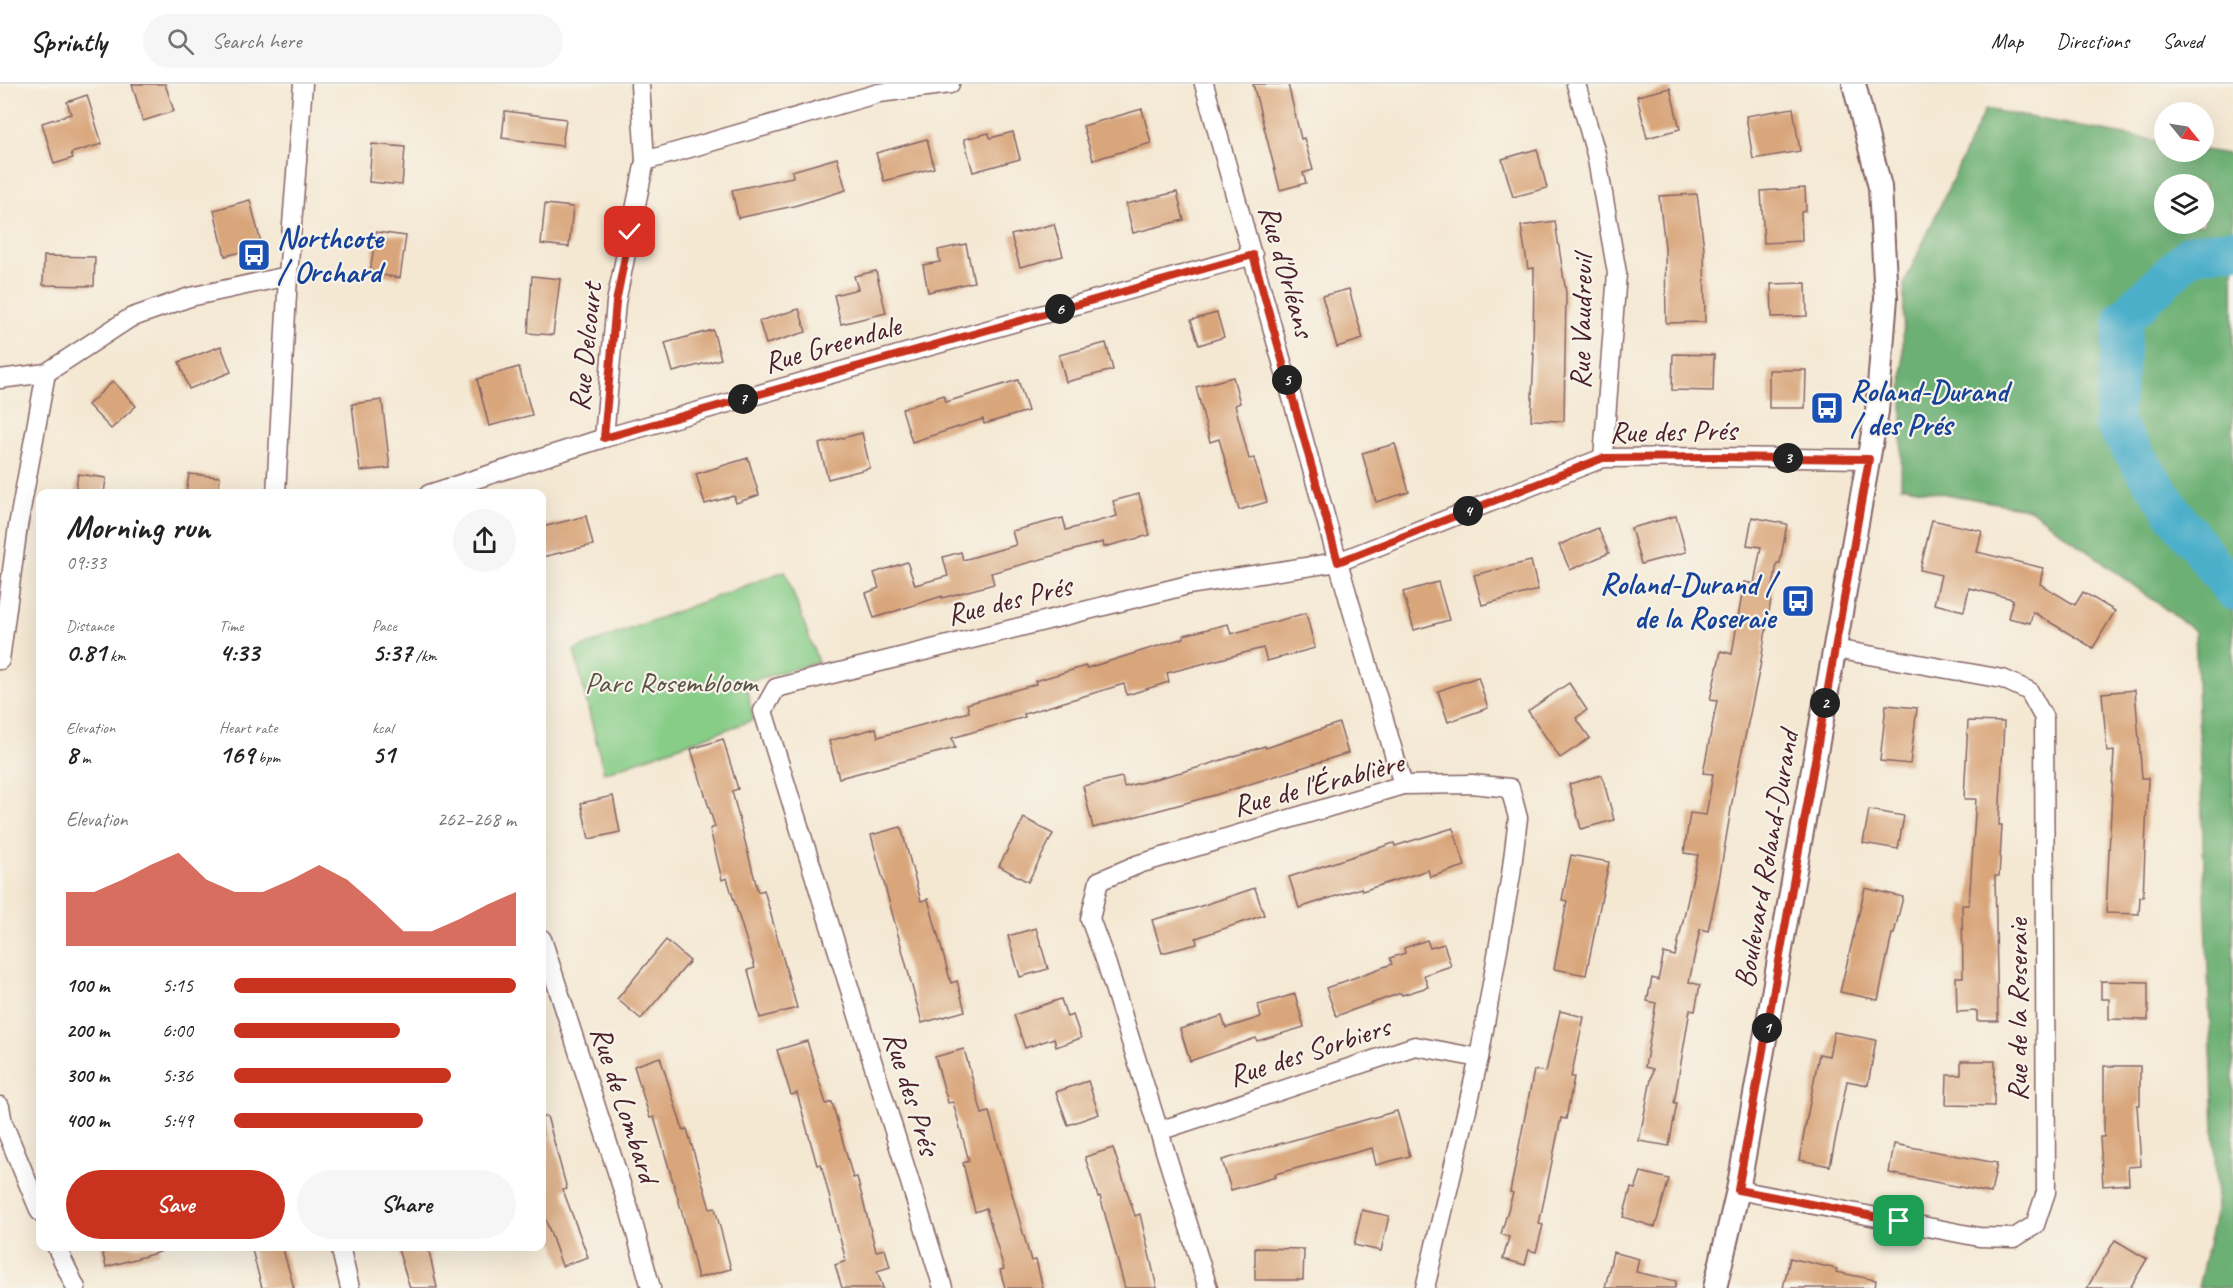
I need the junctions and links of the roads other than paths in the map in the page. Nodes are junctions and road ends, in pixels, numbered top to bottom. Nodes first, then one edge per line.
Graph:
1 (303, 84) edge
2 (950, 84) edge
3 (1204, 84) edge
4 (1576, 84) edge
5 (1854, 84) edge
6 (640, 85) edge
7 (645, 161) junction
8 (1253, 255) junction
9 (288, 276) junction
10 (46, 373) junction
11 (0, 379) edge
12 (604, 438) junction
13 (1603, 458) junction
14 (1869, 459) junction
15 (276, 489) edge
16 (445, 489) edge
17 (1338, 562) junction
18 (1835, 649) junction
19 (0, 660) edge
20 (1403, 785) junction
21 (546, 951) edge
22 (1479, 1058) junction
23 (1, 1117) edge
24 (1159, 1131) junction
25 (1738, 1190) junction
26 (36, 1202) edge
27 (58, 1251) edge
28 (341, 1251) edge
29 (76, 1288) edge
30 (350, 1288) edge
31 (651, 1288) edge
32 (943, 1288) edge
33 (1208, 1288) edge
34 (1425, 1288) edge
35 (1715, 1288) edge

1 - 9 street
2 - 7 street
3 - 8 street, Rue d'Orléans
4 - 13 street, Rue Vaudreuil
5 - 14 street, Boulevard Roland-Durand
6 - 7 street, Rue Delcourt
7 - 12 street, Rue Delcourt
8 - 12 street, Rue Greendale
8 - 17 street, Rue d'Orléans
9 - 10 street
9 - 15 street
10 - 11 street
10 - 19 street
12 - 16 street, Rue Greendale
13 - 14 street, Rue des Prés
13 - 17 street, Rue des Prés
14 - 18 street, Boulevard Roland-Durand
17 - 20 street, Rue d'Orléans
17 - 32 street, Rue des Prés
18 - 25 street, Boulevard Roland-Durand
18 - 25 street, Rue de la Roseraie
20 - 22 street, Rue de l'Érablière
20 - 24 street, Rue de l'Érablière
21 - 31 street, Rue de Lombard
22 - 24 street, Rue des Sorbiers
22 - 34 street, Rue de l'Érablière
23 - 26 street
24 - 33 street, Rue de l'Érablière
25 - 35 street, Boulevard Roland-Durand
27 - 29 street
28 - 30 street

